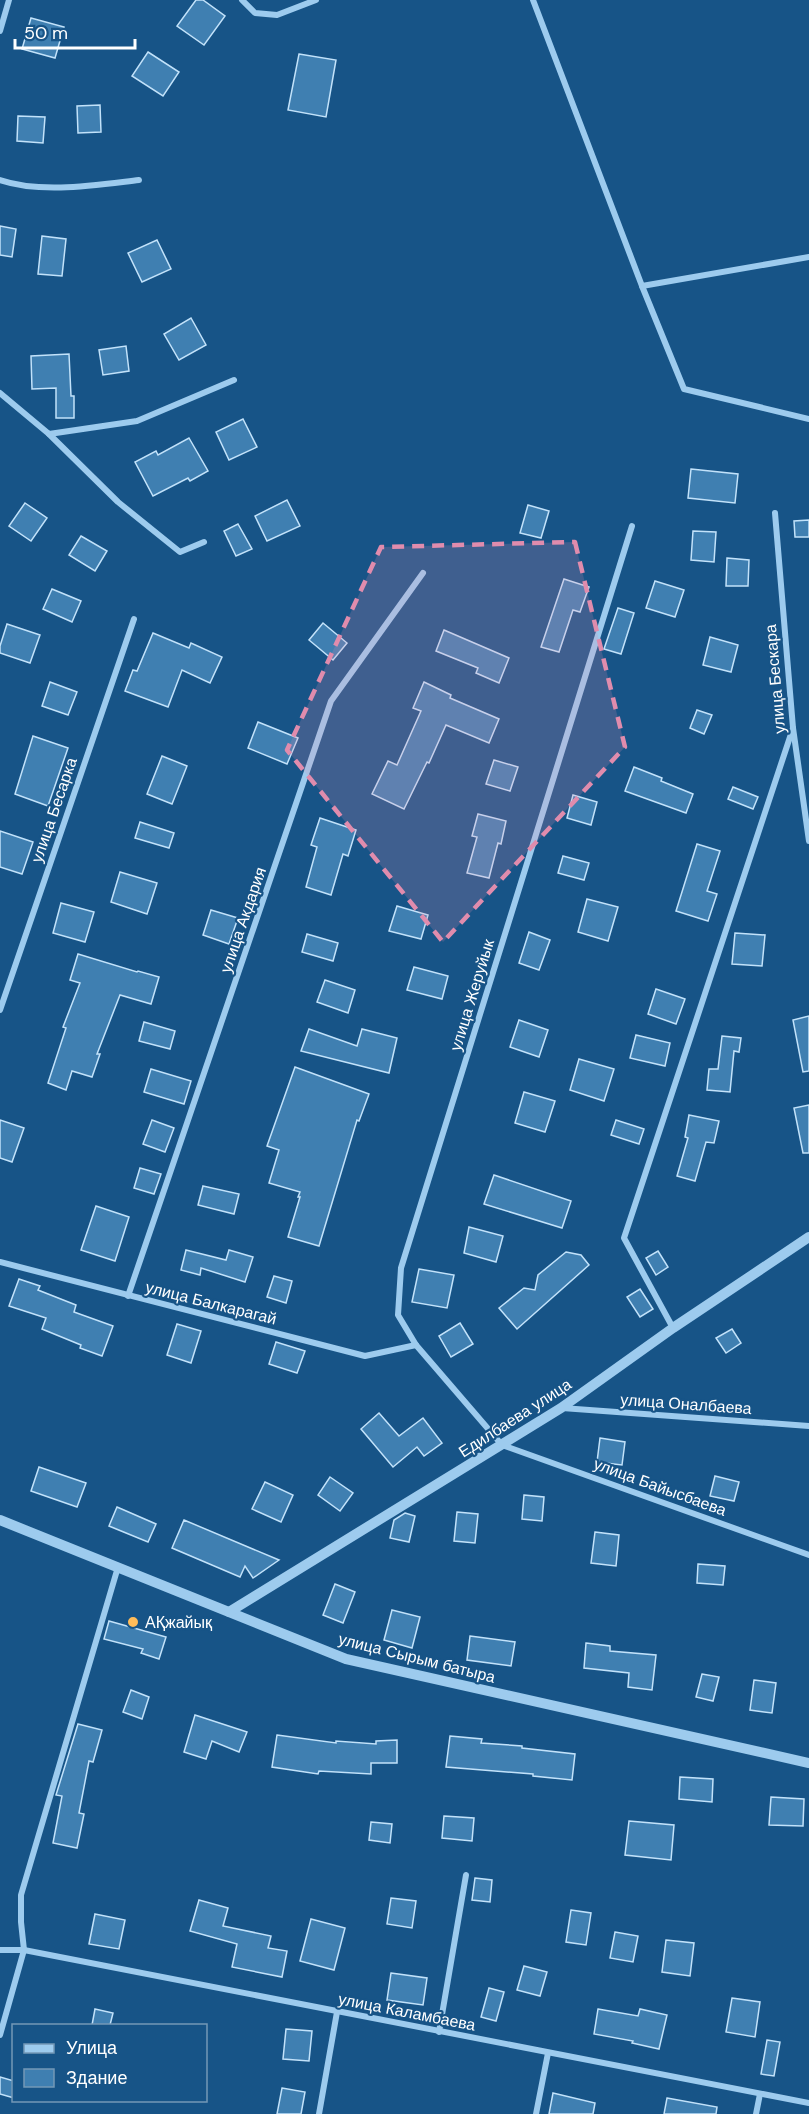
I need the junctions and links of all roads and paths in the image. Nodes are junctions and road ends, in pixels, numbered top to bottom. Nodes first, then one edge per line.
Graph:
1 (9, 0) edge
2 (242, 0) edge
3 (316, 0) edge
4 (533, 0) edge
5 (0, 31) edge
6 (0, 180) edge
7 (139, 180) dead end
8 (809, 257) edge
9 (642, 286) junction
10 (234, 380) dead end
11 (0, 393) edge
12 (809, 419) edge
13 (49, 434) junction
14 (775, 513) dead end
15 (632, 526) dead end
16 (204, 542) dead end
17 (423, 573) dead end
18 (134, 619) dead end
19 (793, 728) junction
20 (809, 841) edge
21 (0, 1010) edge
22 (809, 1237) edge
23 (0, 1262) edge
24 (128, 1296) junction
25 (673, 1328) junction
26 (416, 1345) junction
27 (561, 1408) junction
28 (809, 1426) edge
29 (502, 1446) junction
30 (0, 1520) edge
31 (809, 1555) edge
32 (118, 1567) junction
33 (229, 1612) junction
34 (809, 1763) edge
35 (466, 1875) dead end
36 (0, 1950) edge
37 (24, 1950) junction
38 (337, 2012) junction
39 (439, 2032) junction
40 (0, 2035) edge
41 (548, 2053) junction
42 (760, 2094) junction
43 (809, 2103) edge
44 (319, 2114) edge
45 (536, 2114) edge
46 (756, 2114) edge

1 - 5 street
2 - 3 street
4 - 9 street
6 - 7 street
8 - 9 street
9 - 12 street
10 - 13 street
11 - 13 street
13 - 16 street
14 - 19 street, улица Бескара
15 - 26 street, улица Жеруйык
17 - 24 street, улица Акдария
18 - 21 street, улица Бесарка
19 - 20 street, улица Бескара
19 - 25 street
22 - 25 street, Едилбаева улица
23 - 24 street, улица Балкарагай
24 - 26 street, улица Балкарагай
25 - 27 street, Едилбаева улица
26 - 29 street, улица Жеруйык
27 - 28 street, улица Оналбаева
27 - 29 street, Едилбаева улица
29 - 31 street, улица Байысбаева
29 - 33 street, Едилбаева улица
30 - 32 street, улица Сырым батыра
32 - 33 street, улица Сырым батыра
32 - 37 street
33 - 34 street, улица Сырым батыра
35 - 39 street
36 - 37 street, улица Каламбаева
37 - 38 street, улица Каламбаева
37 - 40 street
38 - 39 street, улица Каламбаева
38 - 44 street
39 - 41 street, улица Каламбаева
41 - 42 street, улица Каламбаева
41 - 45 street
42 - 43 street, улица Каламбаева
42 - 46 street

